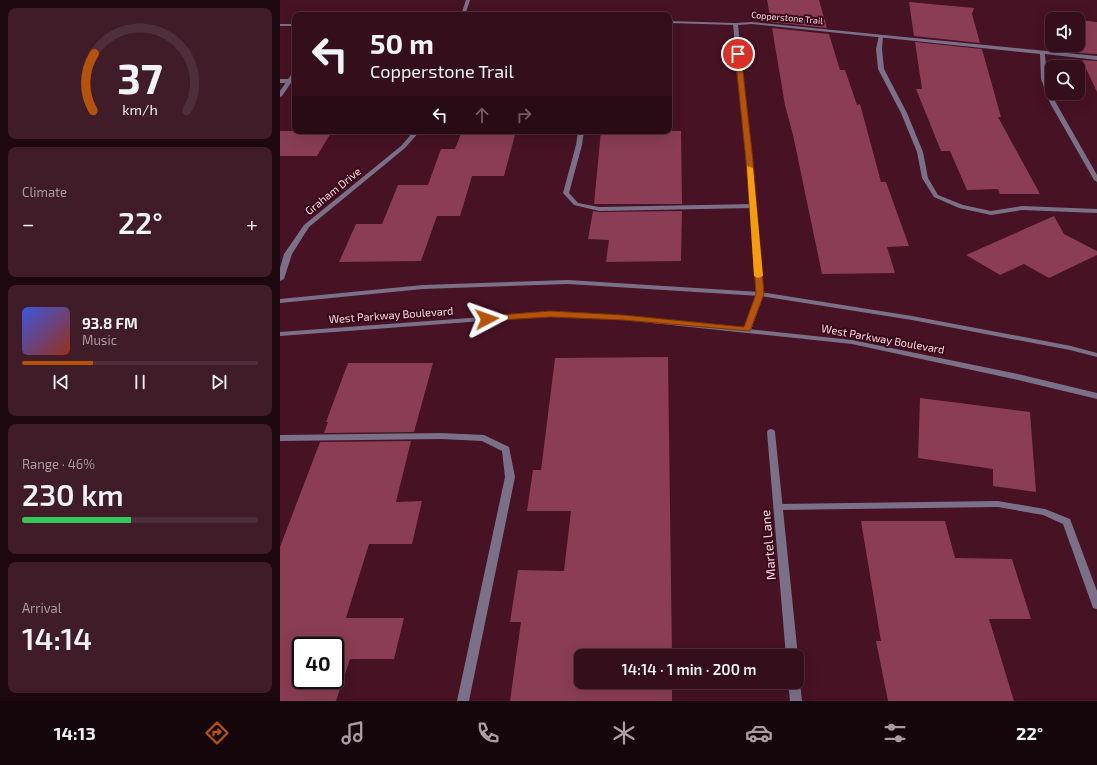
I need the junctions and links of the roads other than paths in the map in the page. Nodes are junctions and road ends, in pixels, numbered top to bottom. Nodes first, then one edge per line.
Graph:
1 (468, 2) edge
2 (464, 12) edge
3 (672, 22) edge
4 (735, 24) junction
5 (280, 25) edge
6 (292, 25) edge
7 (881, 36) junction
8 (1042, 53) junction
9 (1097, 58) edge
10 (292, 77) edge
11 (280, 81) edge
12 (288, 82) junction
13 (292, 82) edge
14 (280, 95) edge
15 (414, 134) edge
16 (581, 134) edge
17 (1097, 180) edge
18 (753, 206) junction
19 (1097, 211) edge
20 (280, 279) edge
21 (760, 294) junction
22 (280, 301) edge
23 (747, 330) junction
24 (280, 334) edge
25 (1097, 356) edge
26 (1097, 396) edge
27 (771, 432) dead end
28 (280, 438) edge
29 (778, 507) junction
30 (1097, 605) edge
31 (791, 649) edge
32 (795, 689) edge
33 (463, 701) edge
34 (796, 701) edge

1 - 2 street
3 - 4 street
4 - 7 street, Copperstone Trail
4 - 18 street, Copperstone Trail
5 - 6 street
7 - 8 street, Copperstone Trail
7 - 19 street
8 - 9 street, Copperstone Trail
8 - 17 street
10 - 12 street
11 - 12 street
12 - 13 street
12 - 14 street
15 - 20 street, Graham Drive
16 - 18 street
18 - 21 street, Copperstone Trail
21 - 22 street, West Parkway Boulevard
21 - 23 street, Copperstone Trail
21 - 25 street, West Parkway Boulevard
23 - 24 street, West Parkway Boulevard
23 - 26 street, West Parkway Boulevard
27 - 29 street, Martel Lane
28 - 33 street
29 - 30 street
29 - 31 street, Martel Lane
32 - 34 street

